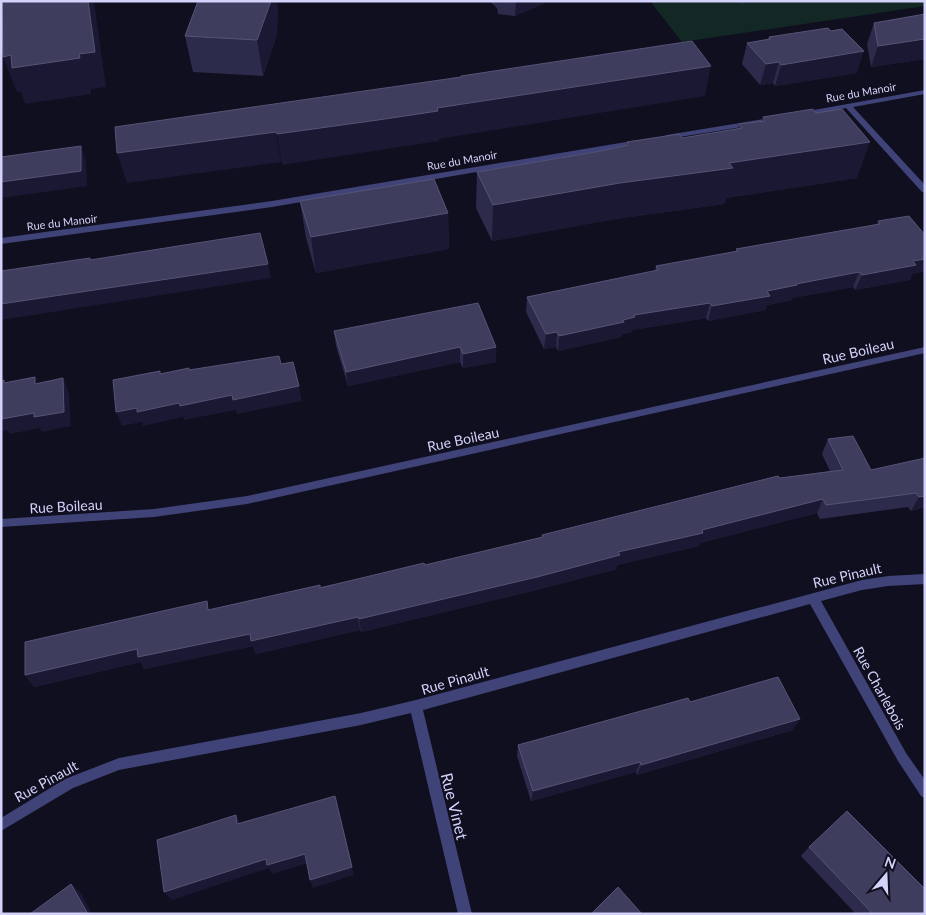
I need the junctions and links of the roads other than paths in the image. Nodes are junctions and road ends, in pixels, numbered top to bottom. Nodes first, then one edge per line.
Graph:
1 (925, 92) edge
2 (848, 106) junction
3 (662, 138) edge
4 (647, 140) edge
5 (925, 190) edge
6 (1, 241) edge
7 (925, 350) edge
8 (1, 523) edge
9 (925, 579) edge
10 (813, 598) junction
11 (416, 706) junction
12 (925, 792) edge
13 (1, 825) edge
14 (465, 914) edge

1 - 2 street, Rue du Manoir
2 - 3 street, Rue du Manoir
2 - 5 street
4 - 6 street, Rue du Manoir
7 - 8 street, Rue Boileau
9 - 10 street, Rue Pinault
10 - 11 street, Rue Pinault
10 - 12 street, Rue Charlebois
11 - 13 street, Rue Pinault
11 - 14 street, Rue Vinet

